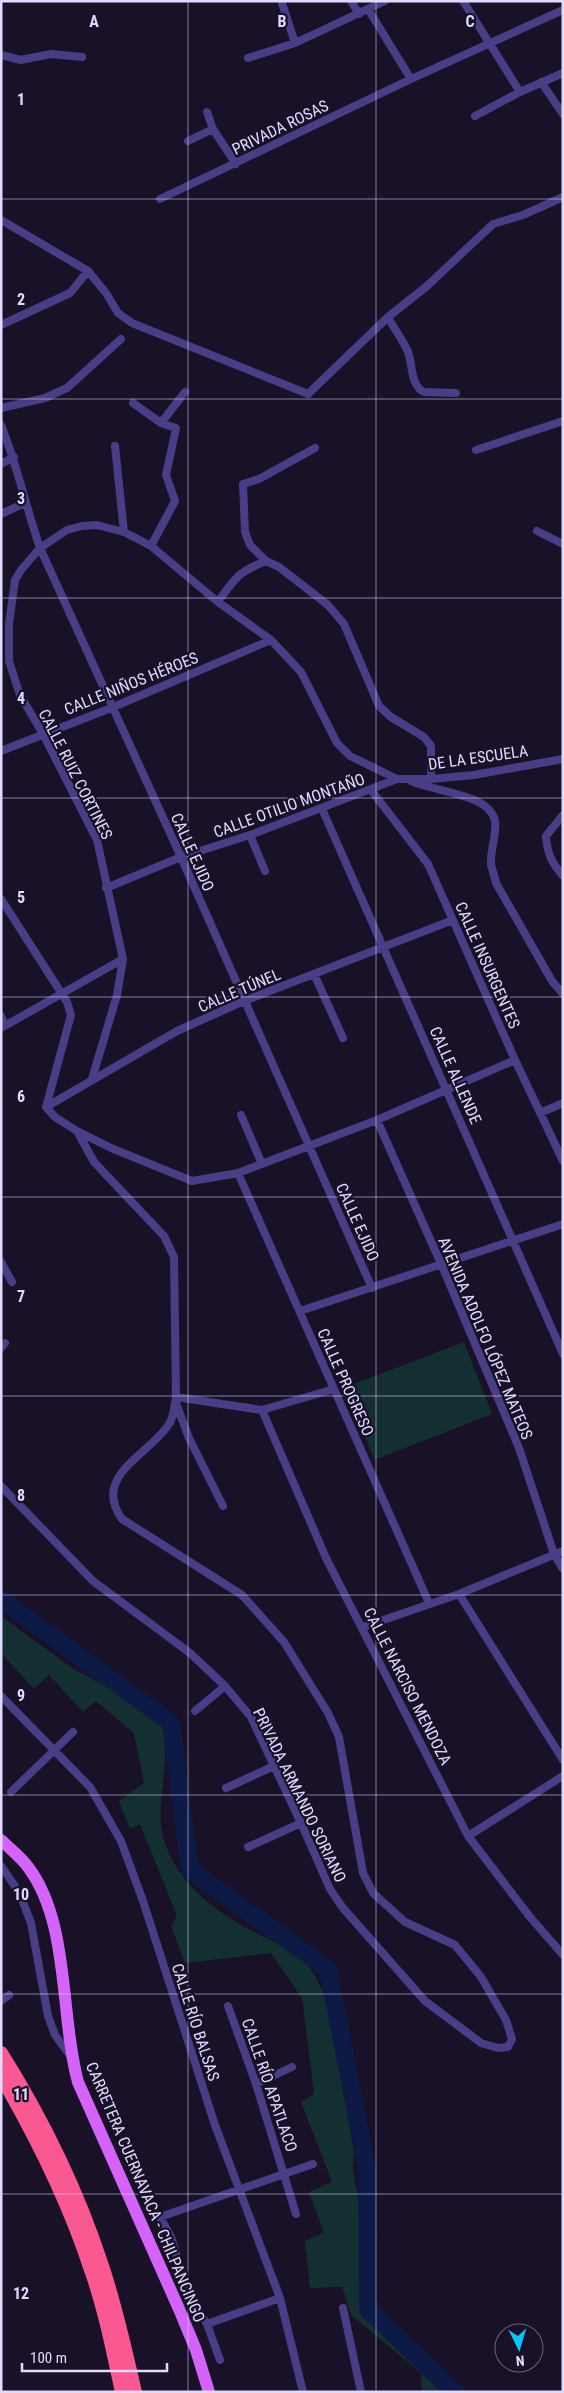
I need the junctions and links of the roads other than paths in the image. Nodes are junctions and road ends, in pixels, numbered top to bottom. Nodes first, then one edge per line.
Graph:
1 (351, 1) edge
2 (385, 1) edge
3 (463, 1) edge
4 (282, 3) dead end
5 (368, 9) junction
6 (563, 10) edge
7 (359, 14) junction
8 (295, 43) junction
9 (490, 43) junction
10 (1, 55) edge
11 (82, 57) dead end
12 (248, 58) dead end
13 (563, 73) edge
14 (411, 78) junction
15 (541, 82) junction
16 (520, 92) junction
17 (207, 112) dead end
18 (563, 114) edge
19 (475, 116) dead end
20 (213, 130) junction
21 (188, 141) dead end
22 (236, 164) junction
23 (563, 197) edge
24 (160, 199) dead end
25 (1, 220) edge
26 (88, 271) junction
27 (388, 317) junction
28 (1, 325) edge
29 (121, 339) dead end
30 (185, 392) dead end
31 (456, 393) dead end
32 (134, 403) dead end
33 (1, 408) edge
34 (563, 421) edge
35 (161, 423) junction
36 (1, 425) edge
37 (115, 446) dead end
38 (315, 448) dead end
39 (476, 450) dead end
40 (14, 457) junction
41 (1, 464) edge
42 (25, 503) junction
43 (1, 514) edge
44 (537, 531) dead end
45 (124, 532) junction
46 (563, 544) edge
47 (151, 546) junction
48 (40, 548) junction
49 (266, 561) junction
50 (218, 602) junction
51 (271, 640) junction
52 (5, 662) edge
53 (111, 708) junction
54 (43, 734) junction
55 (1, 751) edge
56 (563, 759) edge
57 (397, 779) junction
58 (432, 779) junction
59 (409, 780) junction
60 (371, 790) junction
61 (322, 809) junction
62 (563, 815) edge
63 (250, 835) junction
64 (181, 857) junction
65 (265, 870) dead end
66 (563, 876) edge
67 (106, 888) junction
68 (1, 899) edge
69 (454, 920) junction
70 (384, 947) junction
71 (123, 959) junction
72 (314, 974) junction
73 (60, 992) junction
74 (563, 994) edge
75 (244, 1001) junction
76 (1, 1016) edge
77 (3, 1026) edge
78 (343, 1038) dead end
79 (515, 1060) junction
80 (92, 1080) junction
81 (448, 1090) junction
82 (563, 1103) edge
83 (46, 1107) junction
84 (540, 1113) junction
85 (241, 1115) dead end
86 (376, 1120) junction
87 (77, 1132) junction
88 (309, 1145) junction
89 (563, 1160) edge
90 (262, 1164) junction
91 (238, 1173) junction
92 (563, 1224) edge
93 (512, 1240) junction
94 (1, 1262) edge
95 (442, 1266) junction
96 (12, 1282) dead end
97 (372, 1288) junction
98 (300, 1311) junction
99 (563, 1354) edge
100 (334, 1388) junction
101 (176, 1399) junction
102 (262, 1410) junction
103 (1, 1486) edge
104 (223, 1506) dead end
105 (563, 1551) edge
106 (554, 1554) junction
107 (563, 1569) edge
108 (459, 1594) junction
109 (428, 1604) junction
110 (363, 1627) junction
111 (225, 1686) junction
112 (1, 1696) edge
113 (195, 1711) dead end
114 (73, 1732) dead end
115 (53, 1749) junction
116 (563, 1760) edge
117 (274, 1766) junction
118 (563, 1776) edge
119 (226, 1788) dead end
120 (11, 1792) dead end
121 (302, 1823) junction
122 (468, 1836) junction
123 (1, 1840) edge
124 (248, 1847) dead end
125 (1, 1866) edge
126 (563, 1955) edge
127 (9, 1995) dead end
128 (1, 2001) edge
129 (228, 2006) dead end
130 (1, 2053) edge
131 (72, 2058) junction
132 (292, 2067) dead end
133 (1, 2076) edge
134 (256, 2084) junction
135 (313, 2164) dead end
136 (285, 2174) junction
137 (241, 2190) junction
138 (296, 2214) dead end
139 (167, 2282) junction
140 (181, 2284) junction
141 (280, 2298) junction
142 (344, 2308) dead end
143 (208, 2324) junction
144 (220, 2360) dead end
145 (122, 2392) edge
146 (135, 2392) edge
147 (209, 2392) edge
148 (303, 2392) edge
149 (361, 2392) edge

1 - 7 street
2 - 5 street
3 - 9 street
4 - 8 street
5 - 7 street
5 - 14 street
6 - 9 street, PRIVADA ROSAS
7 - 8 street
8 - 12 street
9 - 14 street, PRIVADA ROSAS
9 - 16 street
10 - 11 street
13 - 15 street
14 - 22 street, PRIVADA ROSAS
15 - 16 street
15 - 18 street
16 - 19 street
17 - 20 street
20 - 21 street
20 - 22 street
22 - 24 street, PRIVADA ROSAS
23 - 27 street
25 - 26 street
26 - 27 street
26 - 28 street
27 - 31 street
29 - 33 street
30 - 35 street
32 - 35 street
34 - 39 street
35 - 47 street
36 - 40 street, CALLE EJIDO
37 - 45 street
38 - 49 street
40 - 41 street
40 - 42 street, CALLE EJIDO
42 - 43 street
42 - 48 street, CALLE EJIDO
44 - 46 street
45 - 47 street, CALLE RUIZ CORTINES
45 - 48 street, CALLE RUIZ CORTINES
47 - 50 street, CALLE RUIZ CORTINES
48 - 52 street, CALLE RUIZ CORTINES
48 - 53 street, CALLE EJIDO
49 - 50 street
49 - 58 street
50 - 51 street, CALLE RUIZ CORTINES
51 - 53 street, CALLE NIÑOS HÉROES
51 - 57 street, CALLE RUIZ CORTINES
52 - 54 street, CALLE RUIZ CORTINES
53 - 54 street, CALLE NIÑOS HÉROES
53 - 64 street, CALLE EJIDO
54 - 55 street, CALLE NIÑOS HÉROES
54 - 67 street, CALLE RUIZ CORTINES
56 - 58 street, DE LA ESCUELA
57 - 59 street, DE LA ESCUELA
57 - 60 street, CALLE OTILIO MONTAÑO
58 - 59 street, DE LA ESCUELA
59 - 74 street
60 - 61 street, CALLE OTILIO MONTAÑO
60 - 69 street, CALLE INSURGENTES
61 - 63 street, CALLE OTILIO MONTAÑO
61 - 70 street, CALLE ALLENDE
62 - 66 street
63 - 64 street, CALLE OTILIO MONTAÑO
63 - 65 street
64 - 67 street, CALLE OTILIO MONTAÑO
64 - 75 street, CALLE EJIDO
67 - 71 street, CALLE RUIZ CORTINES
68 - 73 street
69 - 70 street, CALLE TÚNEL
69 - 79 street, CALLE INSURGENTES
70 - 72 street, CALLE TÚNEL
70 - 81 street, CALLE ALLENDE
71 - 73 street
71 - 80 street, CALLE RUIZ CORTINES
72 - 75 street, CALLE TÚNEL
72 - 78 street
73 - 77 street
73 - 83 street
75 - 80 street, CALLE TÚNEL
75 - 88 street, CALLE EJIDO
76 - 77 street
79 - 81 street
79 - 84 street, CALLE INSURGENTES
80 - 83 street, CALLE TÚNEL
81 - 86 street
81 - 93 street, CALLE ALLENDE
82 - 84 street
83 - 87 street
84 - 89 street, CALLE INSURGENTES
85 - 90 street
86 - 88 street
86 - 95 street, AVENIDA ADOLFO LÓPEZ MATEOS
87 - 91 street
87 - 101 street
88 - 90 street
88 - 97 street, CALLE EJIDO
90 - 91 street
91 - 98 street, CALLE PROGRESO
92 - 93 street
93 - 95 street
93 - 99 street, CALLE ALLENDE
94 - 96 street
95 - 97 street
95 - 106 street, AVENIDA ADOLFO LÓPEZ MATEOS
97 - 98 street
98 - 100 street, CALLE PROGRESO
100 - 102 street
100 - 109 street, CALLE PROGRESO
101 - 102 street
101 - 104 street
101 - 121 street, PRIVADA ARMANDO SORIANO
102 - 110 street, CALLE NARCISO MENDOZA
103 - 111 street, PRIVADA ARMANDO SORIANO
105 - 106 street
106 - 107 street, AVENIDA ADOLFO LÓPEZ MATEOS
106 - 108 street
108 - 109 street
108 - 116 street
109 - 110 street
110 - 122 street, CALLE NARCISO MENDOZA
111 - 113 street
111 - 117 street, PRIVADA ARMANDO SORIANO
112 - 115 street, CALLE RÍO BALSAS
114 - 115 street
115 - 120 street
115 - 137 street, CALLE RÍO BALSAS
117 - 119 street
117 - 121 street, PRIVADA ARMANDO SORIANO
118 - 122 street
121 - 124 street
122 - 126 street, CALLE NARCISO MENDOZA
123 - 131 main road, CARRETERA CUERNAVACA - CHILPANCINGO
125 - 131 street
127 - 128 street
129 - 134 street, CALLE RÍO APATLACO
130 - 146 highway
131 - 139 main road, CARRETERA CUERNAVACA - CHILPANCINGO
132 - 134 street
133 - 145 highway
134 - 136 street, CALLE RÍO APATLACO
135 - 136 street
136 - 137 street
136 - 138 street, CALLE RÍO APATLACO
137 - 140 street
137 - 141 street, CALLE RÍO BALSAS
139 - 140 street
139 - 147 main road, CARRETERA CUERNAVACA - CHILPANCINGO
140 - 143 street
141 - 143 street
141 - 148 street, CALLE RÍO BALSAS
142 - 149 street
143 - 144 street

